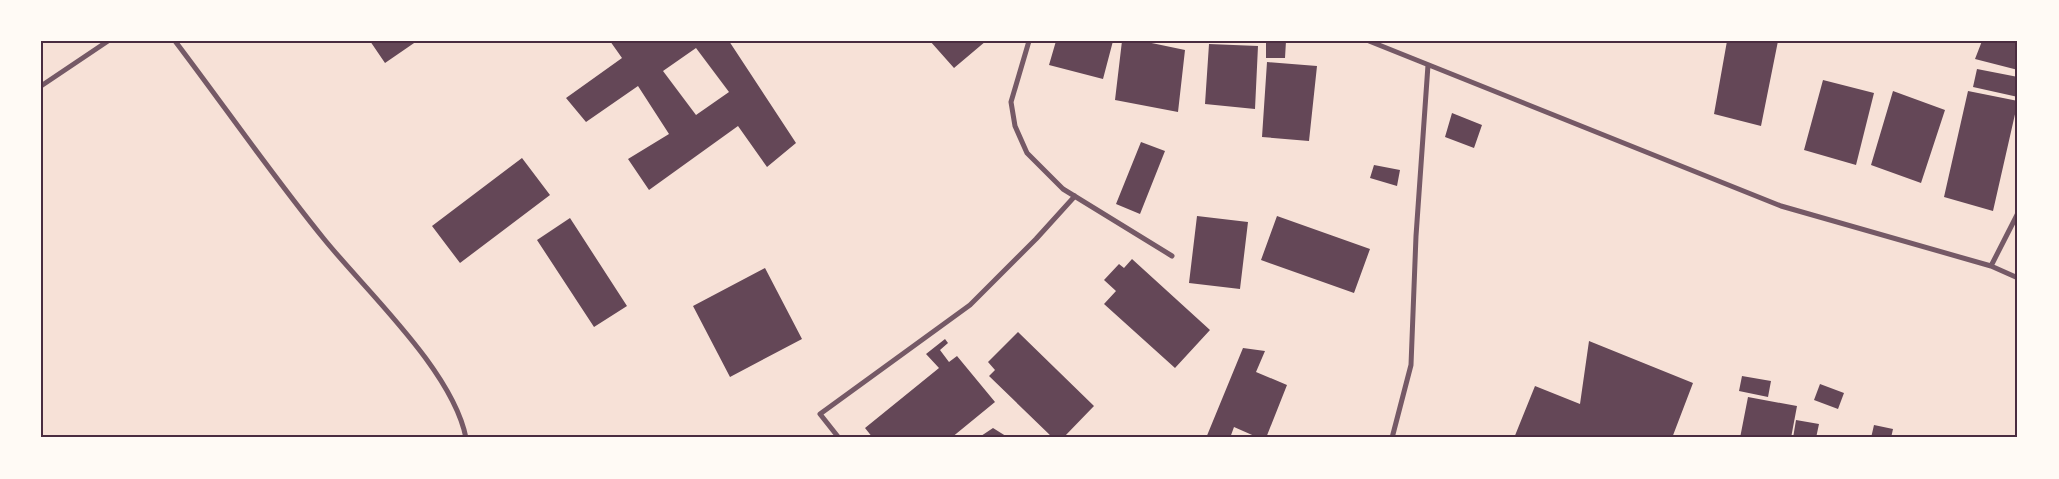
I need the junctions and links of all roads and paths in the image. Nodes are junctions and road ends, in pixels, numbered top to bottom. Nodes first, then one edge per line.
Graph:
1 (108, 41) edge
2 (175, 41) edge
3 (1030, 41) edge
4 (1369, 41) edge
5 (1382, 44) edge
6 (1428, 65) junction
7 (41, 86) edge
8 (1075, 196) junction
9 (2018, 213) edge
10 (1172, 256) dead end
11 (1990, 266) junction
12 (2018, 278) edge
13 (466, 438) edge
14 (839, 438) edge
15 (1392, 438) edge

1 - 7 street
2 - 13 street
3 - 8 street
4 - 5 street
5 - 6 street
6 - 11 street
6 - 15 street
8 - 10 street
8 - 14 street
9 - 11 street
11 - 12 street

